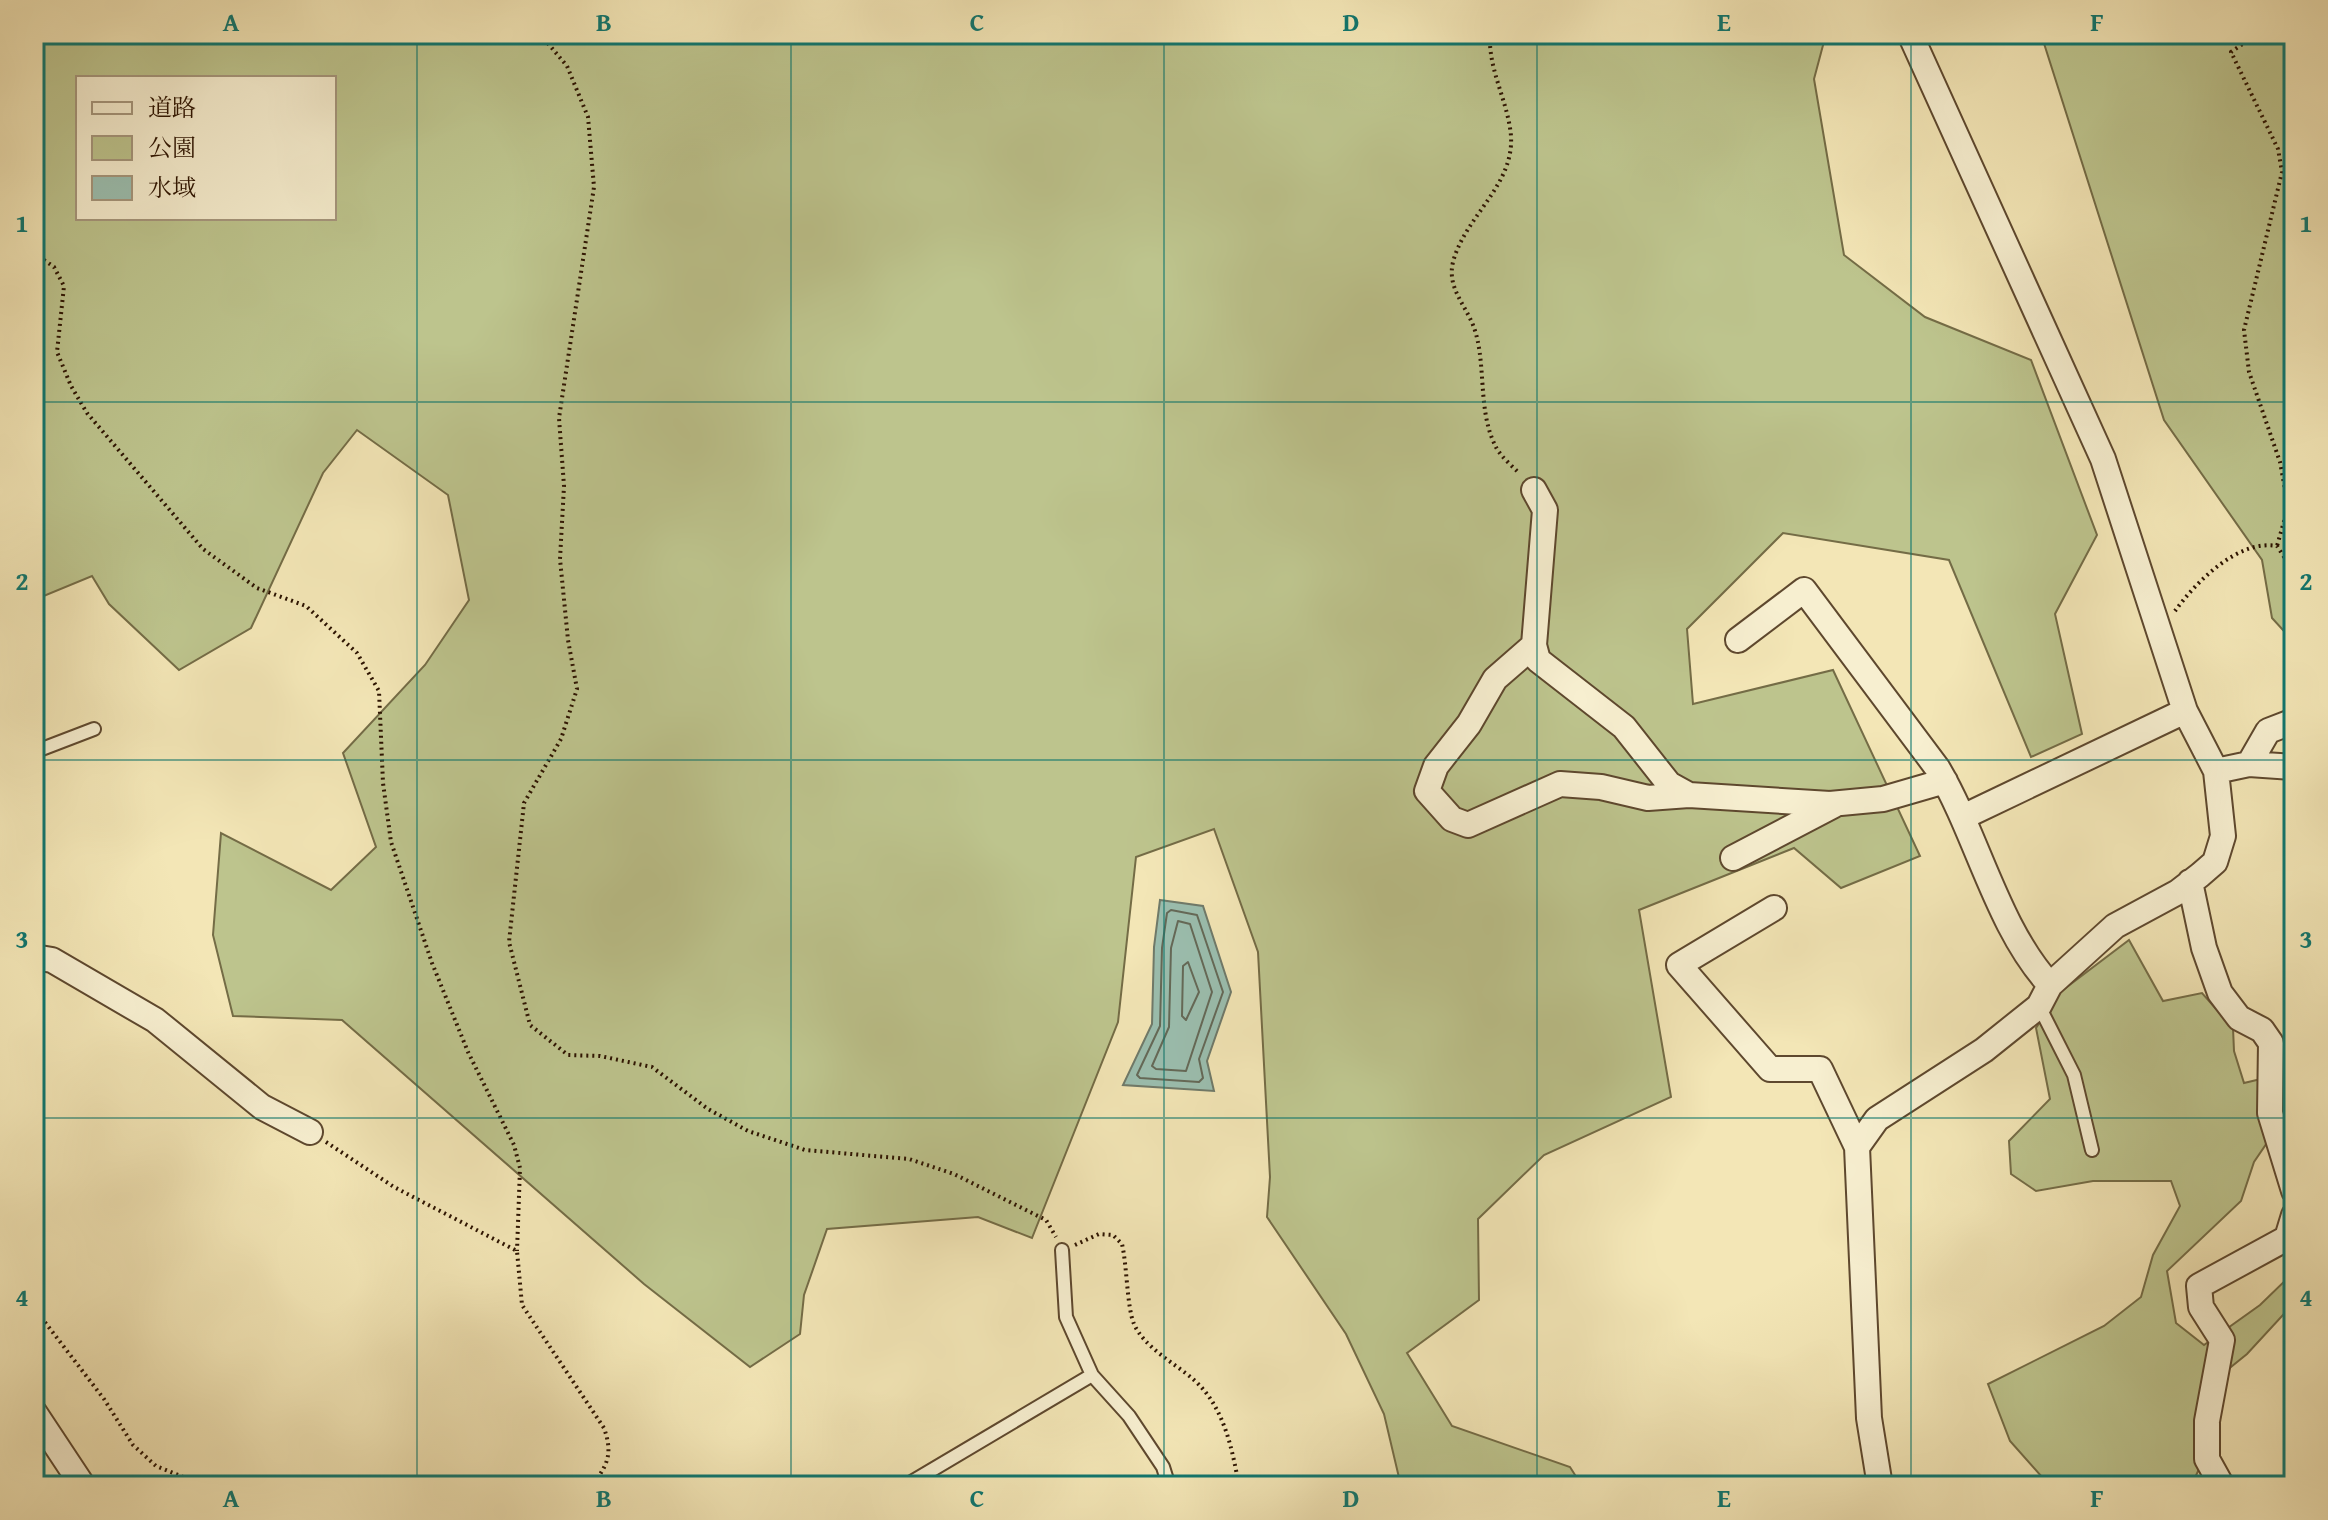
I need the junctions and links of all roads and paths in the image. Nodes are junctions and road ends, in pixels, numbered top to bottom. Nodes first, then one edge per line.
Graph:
1 (540, 34) edge
2 (1490, 34) edge
3 (1910, 34) edge
4 (2257, 34) edge
5 (34, 253) edge
6 (1534, 490) joint
7 (2277, 546) junction
8 (2294, 572) edge
9 (2160, 631) junction
10 (1738, 640) dead end
11 (1534, 645) junction
12 (2185, 711) junction
13 (2294, 721) edge
14 (94, 729) dead end
15 (34, 752) edge
16 (2249, 764) junction
17 (2294, 767) edge
18 (2216, 771) junction
19 (1945, 781) junction
20 (1689, 795) junction
21 (1838, 803) junction
22 (1963, 817) junction
23 (1733, 858) dead end
24 (2190, 882) junction
25 (1774, 908) dead end
26 (34, 957) edge
27 (2044, 996) junction
28 (310, 1132) joint
29 (1857, 1147) junction
30 (2092, 1150) dead end
31 (2294, 1191) edge
32 (2294, 1215) edge
33 (1062, 1250) junction
34 (517, 1251) junction
35 (34, 1308) edge
36 (1092, 1375) junction
37 (34, 1412) edge
38 (910, 1483) dead end
39 (83, 1486) edge
40 (205, 1486) edge
41 (592, 1486) edge
42 (1169, 1486) edge
43 (1239, 1486) edge
44 (1880, 1486) edge
45 (2222, 1486) edge

1 - 33 path
2 - 6 path
3 - 9 street
4 - 7 path
5 - 34 path
6 - 11 street
7 - 8 path
7 - 9 path
9 - 12 street
10 - 19 street
11 - 20 street
11 - 20 street
12 - 18 street
12 - 22 street
13 - 16 street
14 - 15 lane
16 - 17 street
16 - 18 street
18 - 24 street
19 - 21 street
19 - 22 street
20 - 21 street
21 - 23 street
22 - 27 street
24 - 27 street
24 - 31 street
25 - 29 street
26 - 28 street
27 - 29 street
27 - 30 lane
28 - 34 path
29 - 44 street
32 - 45 street
33 - 36 lane
33 - 43 path
34 - 41 path
35 - 40 path
36 - 38 lane
36 - 42 lane
37 - 39 street

